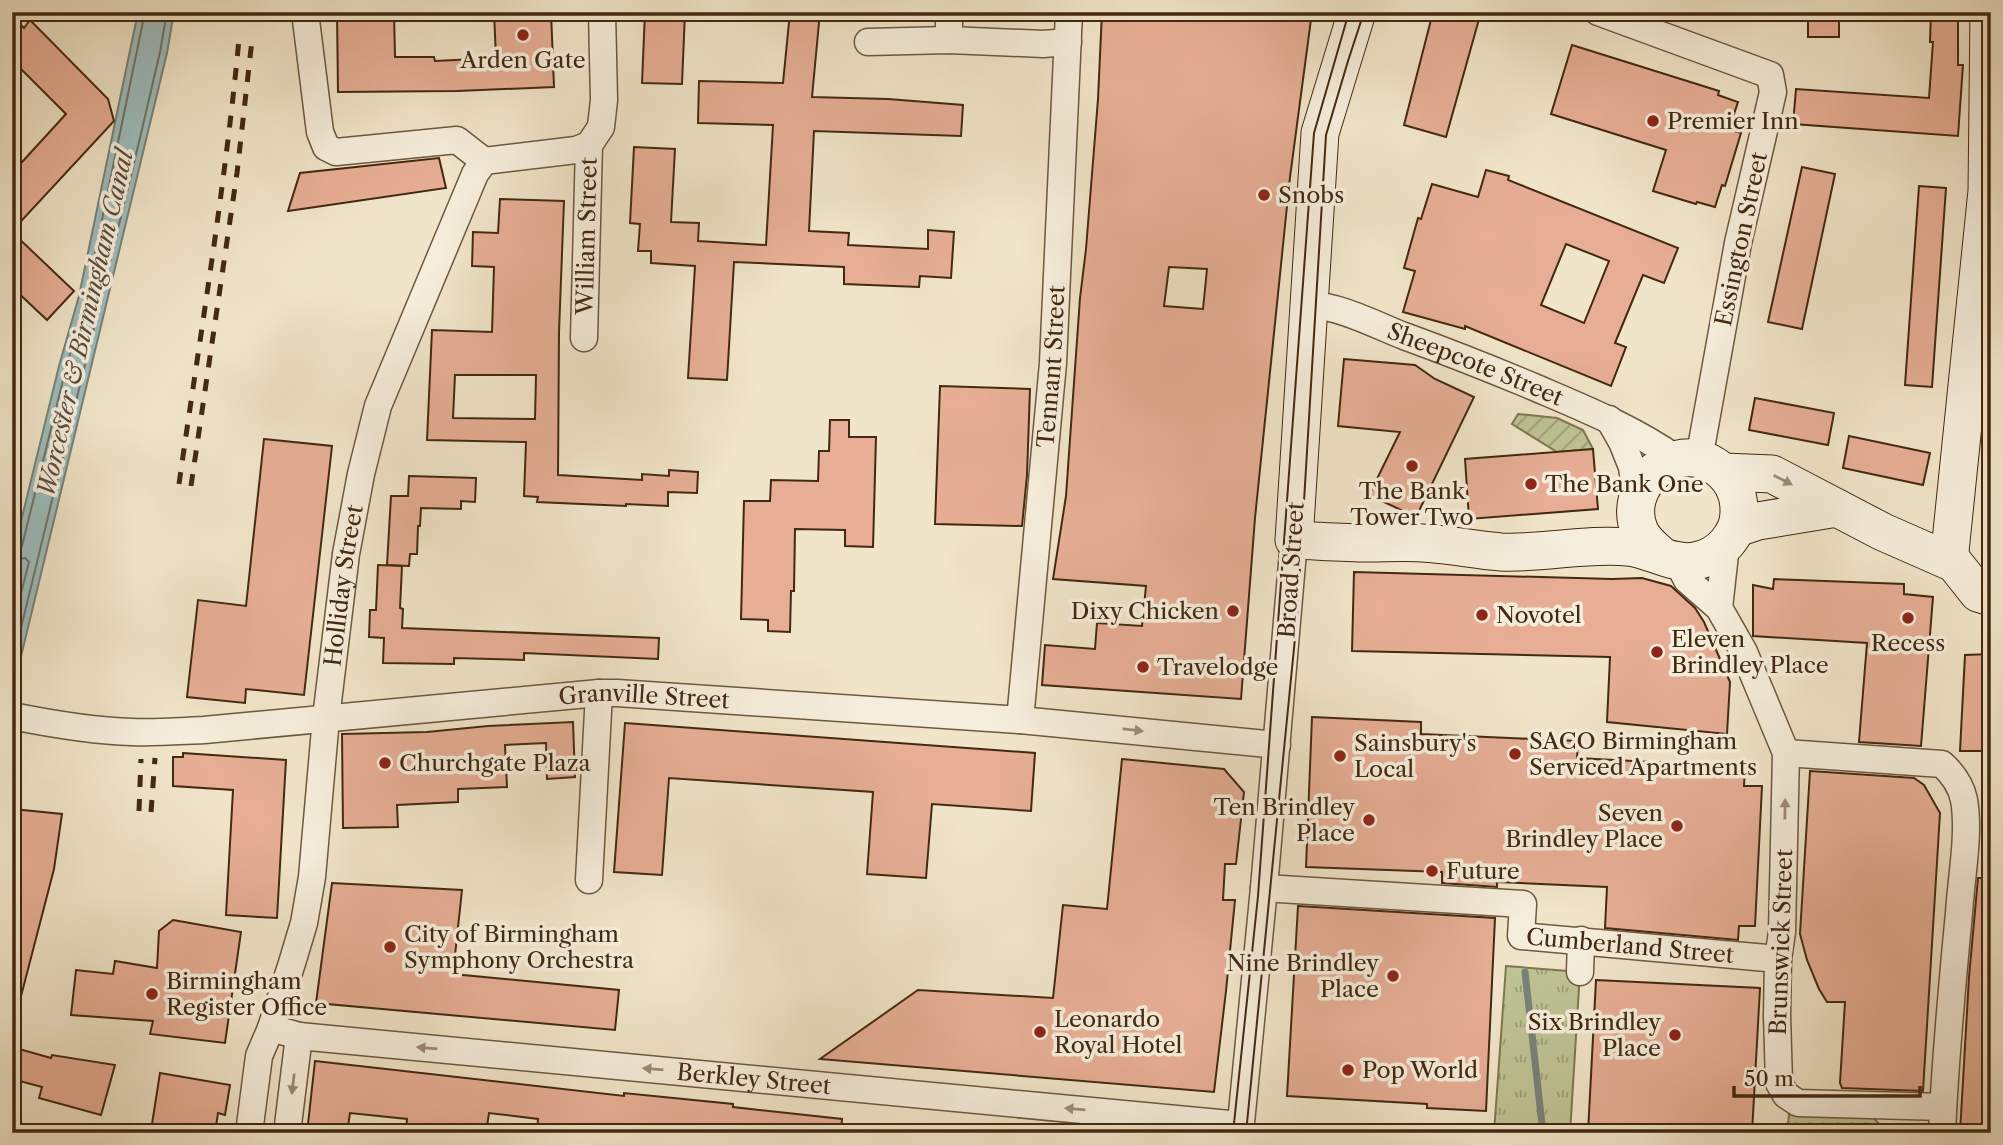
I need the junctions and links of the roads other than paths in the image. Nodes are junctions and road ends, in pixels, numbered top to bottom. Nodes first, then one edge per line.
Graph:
1 (304, 12) edge
2 (602, 12) edge
3 (950, 12) edge
4 (1069, 12) edge
5 (1357, 12) edge
6 (1598, 12) edge
7 (1989, 12) edge
8 (949, 40) junction
9 (868, 41) dead end
10 (1068, 43) junction
11 (589, 145) junction
12 (484, 161) junction
13 (1324, 308) junction
14 (584, 338) dead end
15 (1609, 419) junction
16 (1700, 463) junction
17 (1636, 505) junction
18 (1837, 508) junction
19 (1731, 536) junction
20 (1294, 540) junction
21 (1573, 547) junction
22 (1669, 558) junction
23 (1965, 564) edge
24 (1991, 597) edge
25 (1719, 608) junction
26 (599, 693) junction
27 (17, 717) edge
28 (326, 718) junction
29 (1020, 720) junction
30 (1277, 745) junction
31 (1786, 753) junction
32 (589, 880) dead end
33 (1265, 888) junction
34 (1581, 940) junction
35 (1778, 959) junction
36 (1580, 971) dead end
37 (271, 1028) junction
38 (299, 1036) junction
39 (1943, 1120) edge
40 (1240, 1129) edge
41 (249, 1133) edge
42 (287, 1133) edge

1 - 12 street
2 - 11 street, William Street
3 - 8 street
4 - 10 street, Tennant Street
5 - 13 street, Broad Street
6 - 16 street, Essington Street
7 - 23 street
8 - 9 street
8 - 10 street
10 - 29 street, Tennant Street
11 - 12 street
11 - 14 street, William Street
12 - 28 street, Holliday Street
13 - 15 street, Sheepcote Street
13 - 20 street, Broad Street
15 - 16 street, Sheepcote Street
15 - 17 street
16 - 17 street
16 -> 18 street, Sheepcote Street
16 - 19 street
17 - 21 street
17 - 22 street
18 - 19 street
18 - 23 street, Sheepcote Street
19 - 22 street
19 - 25 street
20 - 21 street
20 - 30 street, Broad Street
21 - 22 street
22 - 25 street
23 - 24 street, Sheepcote Street
25 - 31 street
26 - 28 street, Granville Street
26 - 29 street, Granville Street
26 - 32 street
27 - 28 street, Granville Street
28 - 37 street, Holliday Street
29 -> 30 street, Granville Street
30 - 33 street, Broad Street
35 -> 31 street, Brunswick Street
31 - 39 street, Brunswick Street
33 - 34 street, Cumberland Street
33 - 40 street, Broad Street
34 - 35 street, Cumberland Street
34 - 36 street
35 - 39 street, Brunswick Street
37 - 38 street, Berkley Street
37 - 41 street, Holliday Street
40 -> 38 street, Berkley Street
38 -> 42 street

